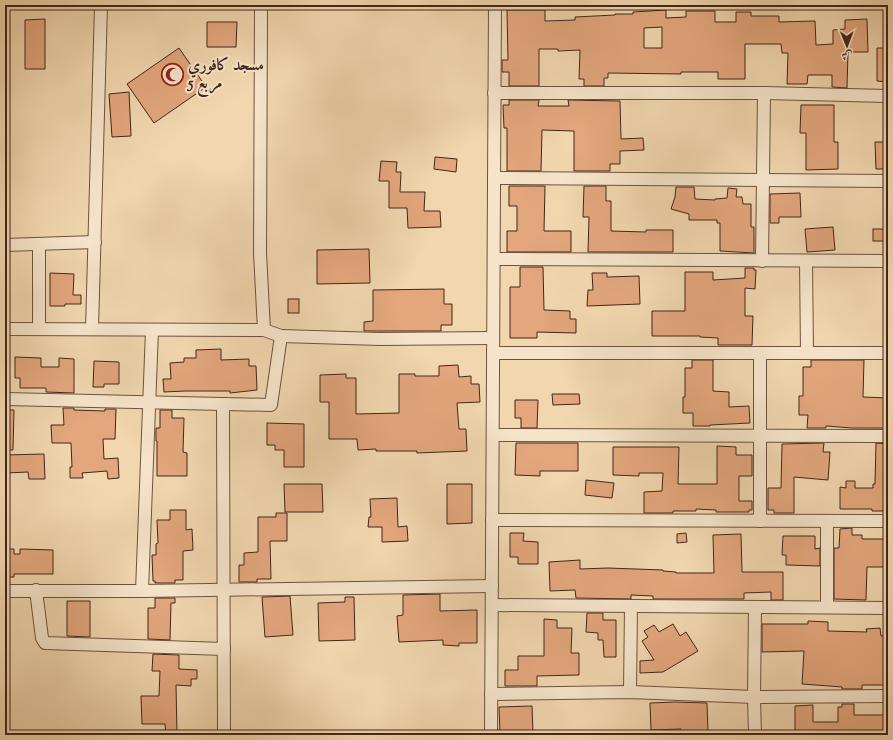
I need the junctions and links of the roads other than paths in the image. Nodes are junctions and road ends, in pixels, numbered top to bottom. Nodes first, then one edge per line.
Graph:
1 (101, 5) edge
2 (261, 5) edge
3 (495, 5) edge
4 (494, 93) junction
5 (764, 93) junction
6 (888, 96) edge
7 (494, 178) junction
8 (764, 180) junction
9 (888, 181) edge
10 (95, 242) junction
11 (39, 244) junction
12 (5, 245) edge
13 (494, 259) junction
14 (762, 261) junction
15 (806, 261) junction
16 (888, 262) edge
17 (5, 329) edge
18 (38, 329) junction
19 (92, 329) junction
20 (152, 330) junction
21 (264, 330) junction
22 (281, 336) junction
23 (493, 338) junction
24 (493, 353) junction
25 (760, 353) junction
26 (807, 353) junction
27 (888, 353) edge
28 (5, 399) edge
29 (149, 402) junction
30 (223, 404) junction
31 (492, 435) junction
32 (760, 436) junction
33 (888, 436) edge
34 (492, 520) junction
35 (760, 521) junction
36 (827, 521) junction
37 (888, 521) edge
38 (492, 586) junction
39 (223, 589) junction
40 (36, 590) junction
41 (142, 590) junction
42 (5, 591) edge
43 (492, 605) junction
44 (631, 606) junction
45 (755, 607) junction
46 (827, 608) junction
47 (888, 608) edge
48 (224, 649) junction
49 (630, 692) junction
50 (491, 694) junction
51 (754, 696) junction
52 (888, 696) edge
53 (224, 735) edge
54 (491, 735) edge
55 (755, 735) edge

1 - 10 street
2 - 21 street
3 - 4 street
4 - 5 street
4 - 7 street
5 - 6 street
5 - 8 street
7 - 8 street
7 - 13 street
8 - 9 street
8 - 14 street
10 - 11 street
10 - 19 street
11 - 12 street
11 - 18 street
13 - 14 street
13 - 23 street
14 - 15 street
15 - 16 street
15 - 26 street
17 - 18 street
18 - 19 street
19 - 20 street
20 - 21 street
20 - 29 street
21 - 22 street
22 - 23 street
22 - 30 street
23 - 24 street
24 - 25 street
24 - 31 street
25 - 26 street
25 - 32 street
26 - 27 street
28 - 29 street
29 - 30 street
29 - 41 street
30 - 39 street
31 - 32 street
31 - 34 street
32 - 33 street
32 - 35 street
34 - 35 street
34 - 38 street
35 - 36 street
36 - 37 street
36 - 46 street
38 - 39 street
38 - 43 street
39 - 41 street
39 - 48 street
40 - 41 street
40 - 42 street
40 - 48 street
43 - 44 street
43 - 50 street
44 - 45 street
44 - 49 street
45 - 46 street
45 - 51 street
46 - 47 street
48 - 53 street
49 - 50 street
49 - 51 street
50 - 54 street
51 - 52 street
51 - 55 street

